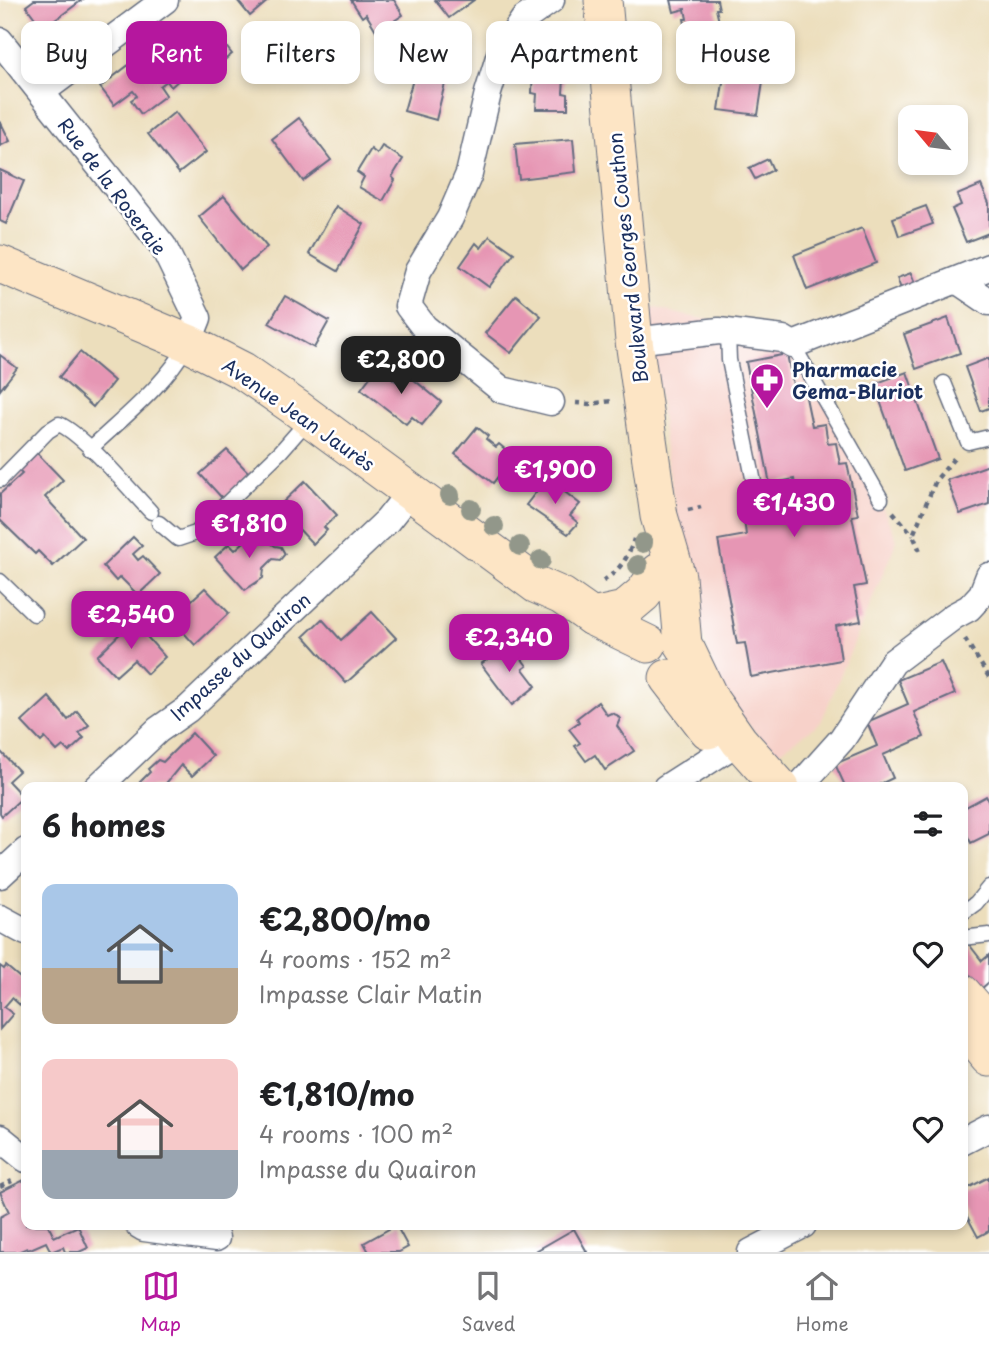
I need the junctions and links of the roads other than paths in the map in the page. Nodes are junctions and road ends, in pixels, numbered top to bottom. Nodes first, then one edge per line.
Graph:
1 (164, 0) edge
2 (551, 0) edge
3 (603, 0) edge
4 (0, 41) edge
5 (41, 92) junction
6 (0, 264) edge
7 (989, 267) edge
8 (958, 281) junction
9 (989, 302) edge
10 (728, 333) junction
11 (634, 341) junction
12 (188, 343) junction
13 (793, 345) junction
14 (944, 383) dead end
15 (551, 402) dead end
16 (310, 418) junction
17 (989, 437) edge
18 (90, 449) junction
19 (0, 480) edge
20 (410, 492) junction
21 (758, 497) dead end
22 (881, 499) road end
23 (646, 522) junction
24 (659, 572) junction
25 (989, 576) edge
26 (0, 581) edge
27 (537, 585) junction
28 (591, 600) junction
29 (34, 614) dead end
30 (664, 653) junction
31 (732, 745) junction
32 (103, 782) edge
33 (675, 782) edge
34 (758, 782) edge
35 (774, 782) edge
36 (803, 782) edge
37 (21, 856) edge
38 (0, 875) edge
39 (989, 887) edge
40 (968, 909) edge
41 (0, 918) edge
42 (21, 929) edge
43 (989, 935) edge
44 (968, 937) edge
45 (968, 1000) edge
46 (989, 1023) edge
47 (968, 1033) edge
48 (989, 1058) edge
49 (989, 1128) edge
50 (0, 1138) edge
51 (968, 1139) edge
52 (21, 1155) edge
53 (159, 1230) edge
54 (793, 1230) edge
55 (218, 1238) edge
56 (751, 1252) edge

1 - 5 street
2 - 15 street
3 - 11 main road, Boulevard Georges Couthon
4 - 5 street, Rue de la Roseraie
5 - 12 street, Rue de la Roseraie
6 - 12 main road, Avenue Jean Jaurès
7 - 8 street
8 - 9 street
8 - 13 street
10 - 11 street
10 - 13 street
10 - 21 lane
11 - 23 main road, Boulevard Georges Couthon
12 - 16 main road, Avenue Jean Jaurès
12 - 18 lane
13 - 22 lane
14 - 17 lane
16 - 18 lane
16 - 20 main road, Avenue Jean Jaurès
18 - 19 lane
20 - 27 main road, Avenue Jean Jaurès
20 - 32 street, Impasse du Quairon
23 - 24 main road, Boulevard Georges Couthon
23 - 30 main road, Boulevard Georges Couthon
24 - 28 main road
24 - 30 main road, Boulevard Georges Couthon
25 - 36 street
26 - 29 lane
27 - 28 main road, Avenue Jean Jaurès
27 - 30 main road, Avenue Jean Jaurès
28 - 30 main road, Avenue Jean Jaurès
30 - 31 main road, Avenue Jean Jaurès
31 - 33 street
31 - 34 main road, Avenue Jean Jaurès
31 - 35 main road, Avenue Jean Jaurès
37 - 38 street
39 - 40 lane
41 - 42 street
43 - 44 lane
45 - 46 main road
47 - 48 main road
49 - 51 street
50 - 52 street
53 - 55 street
54 - 56 street

